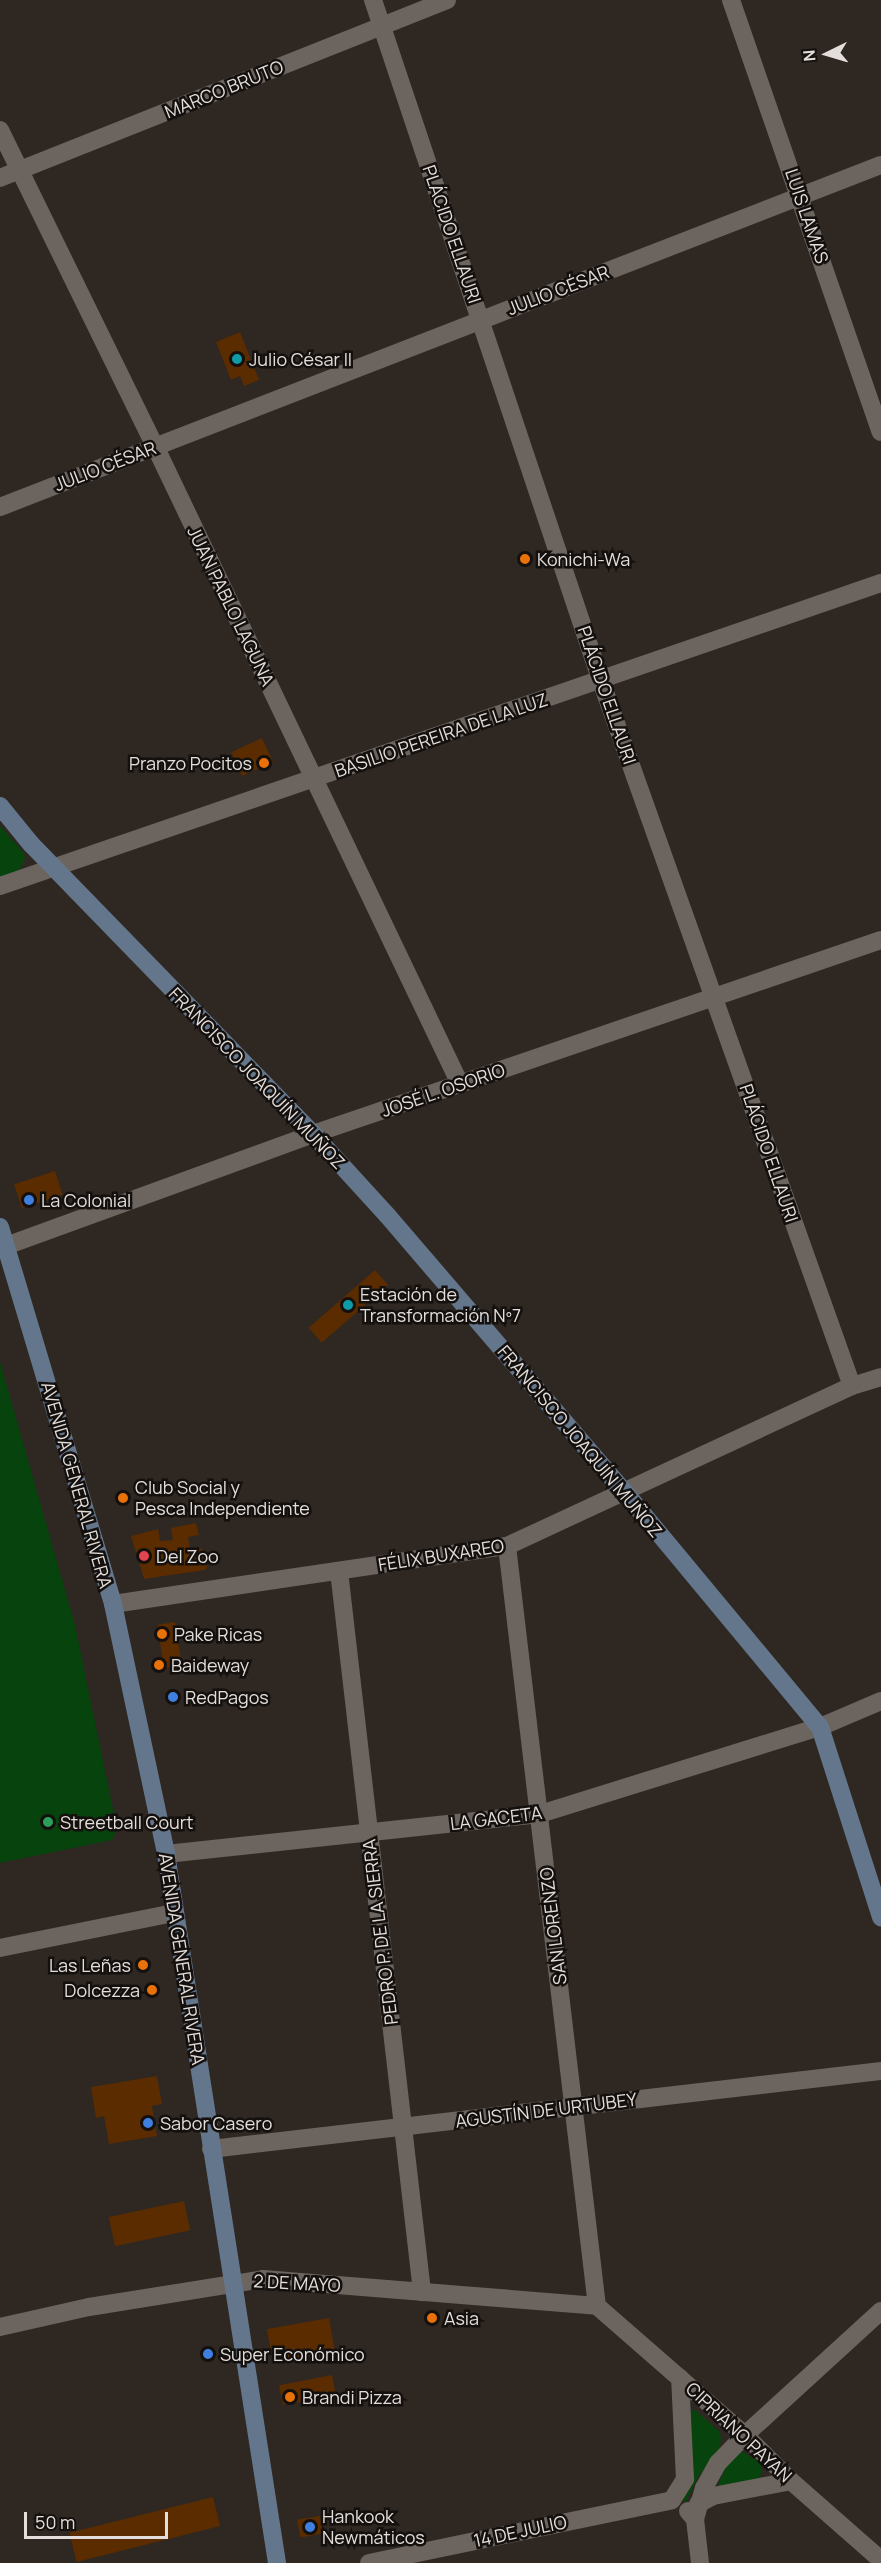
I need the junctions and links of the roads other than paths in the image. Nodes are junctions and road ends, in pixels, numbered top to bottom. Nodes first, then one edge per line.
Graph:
1 (373, 0) edge
2 (447, 0) edge
3 (731, 0) edge
4 (382, 26) junction
5 (0, 130) edge
6 (881, 165) edge
7 (18, 171) junction
8 (0, 178) edge
9 (800, 196) junction
10 (481, 320) junction
11 (881, 432) edge
12 (155, 446) junction
13 (0, 507) edge
14 (881, 583) edge
15 (601, 681) junction
16 (313, 778) junction
17 (0, 806) edge
18 (55, 869) junction
19 (0, 886) edge
20 (881, 940) edge
21 (715, 998) junction
22 (460, 1084) junction
23 (313, 1134) junction
24 (0, 1227) edge
25 (3, 1247) edge
26 (881, 1377) edge
27 (852, 1386) junction
28 (623, 1490) junction
29 (507, 1546) junction
30 (339, 1571) junction
31 (113, 1604) junction
32 (881, 1701) edge
33 (820, 1727) junction
34 (540, 1814) junction
35 (369, 1833) junction
36 (166, 1854) junction
37 (174, 1913) junction
38 (881, 1917) edge
39 (0, 1948) edge
40 (881, 2071) edge
41 (574, 2105) junction
42 (403, 2127) junction
43 (212, 2149) junction
44 (231, 2282) junction
45 (422, 2292) junction
46 (597, 2306) junction
47 (881, 2311) edge
48 (0, 2327) edge
49 (680, 2378) junction
50 (745, 2435) junction
51 (791, 2481) junction
52 (672, 2500) junction
53 (697, 2511) junction
54 (881, 2560) edge
55 (277, 2563) edge
56 (369, 2563) edge
57 (700, 2563) edge

1 - 4 street, PLÁCIDO ELLAURI
2 - 4 street, MARCO BRUTO
3 - 9 street, LUIS LAMAS
4 - 7 street, MARCO BRUTO
4 - 10 street, PLÁCIDO ELLAURI
5 - 7 street, JUAN PABLO LAGUNA
6 - 9 street, JULIO CÉSAR
7 - 8 street, MARCO BRUTO
7 - 12 street, JUAN PABLO LAGUNA
9 - 10 street, JULIO CÉSAR
9 - 11 street, LUIS LAMAS
10 - 12 street, JULIO CÉSAR
10 - 15 street, PLÁCIDO ELLAURI
12 - 13 street, JULIO CÉSAR
12 - 16 street, JUAN PABLO LAGUNA
14 - 15 street, BASILIO PEREIRA DE LA LUZ
15 - 16 street, BASILIO PEREIRA DE LA LUZ
15 - 21 street, PLÁCIDO ELLAURI
16 - 18 street, BASILIO PEREIRA DE LA LUZ
16 - 22 street, JUAN PABLO LAGUNA
17 - 18 street, FRANCISCO JOAQUÍN MUÑOZ
18 - 19 street, BASILIO PEREIRA DE LA LUZ
18 - 23 street, FRANCISCO JOAQUÍN MUÑOZ
20 - 21 street, JOSÉ L. OSORIO
21 - 22 street, JOSÉ L. OSORIO
21 - 27 street, PLÁCIDO ELLAURI
22 - 23 street, JOSÉ L. OSORIO
23 - 25 street, JOSÉ L. OSORIO
23 - 28 street, FRANCISCO JOAQUÍN MUÑOZ
24 - 25 street, AVENIDA GENERAL RIVERA
25 - 31 street, AVENIDA GENERAL RIVERA
26 - 27 street, FÉLIX BUXAREO
27 - 28 street, FÉLIX BUXAREO
28 - 29 street, FÉLIX BUXAREO
28 - 33 street, FRANCISCO JOAQUÍN MUÑOZ
29 - 30 street, FÉLIX BUXAREO
29 - 34 street, SAN LORENZO
30 - 31 street, FÉLIX BUXAREO
30 - 35 street, PEDRO P. DE LA SIERRA
31 - 36 street, AVENIDA GENERAL RIVERA
32 - 33 street, LA GACETA
33 - 34 street, LA GACETA
33 - 38 street, FRANCISCO JOAQUÍN MUÑOZ
34 - 35 street, LA GACETA
34 - 41 street, SAN LORENZO
35 - 36 street, LA GACETA
35 - 42 street, PEDRO P. DE LA SIERRA
36 - 37 street, AVENIDA GENERAL RIVERA
37 - 39 street
37 - 43 street, AVENIDA GENERAL RIVERA
40 - 41 street, AGUSTÍN DE URTUBEY
41 - 42 street, AGUSTÍN DE URTUBEY
41 - 46 street, SAN LORENZO
42 - 43 street, AGUSTÍN DE URTUBEY
42 - 45 street, PEDRO P. DE LA SIERRA
43 - 44 street, AVENIDA GENERAL RIVERA
44 - 45 street, 2 DE MAYO
44 - 48 street, 2 DE MAYO
44 - 55 street, AVENIDA GENERAL RIVERA
45 - 46 street, 2 DE MAYO
46 - 49 street, CIPRIANO PAYAN
47 - 50 street
49 - 50 street, CIPRIANO PAYAN
49 - 52 street
50 - 51 street, CIPRIANO PAYAN
50 - 53 street
51 - 53 street
51 - 54 street, CIPRIANO PAYAN
52 - 53 street
52 - 56 street, 14 DE JULIO
53 - 57 street

